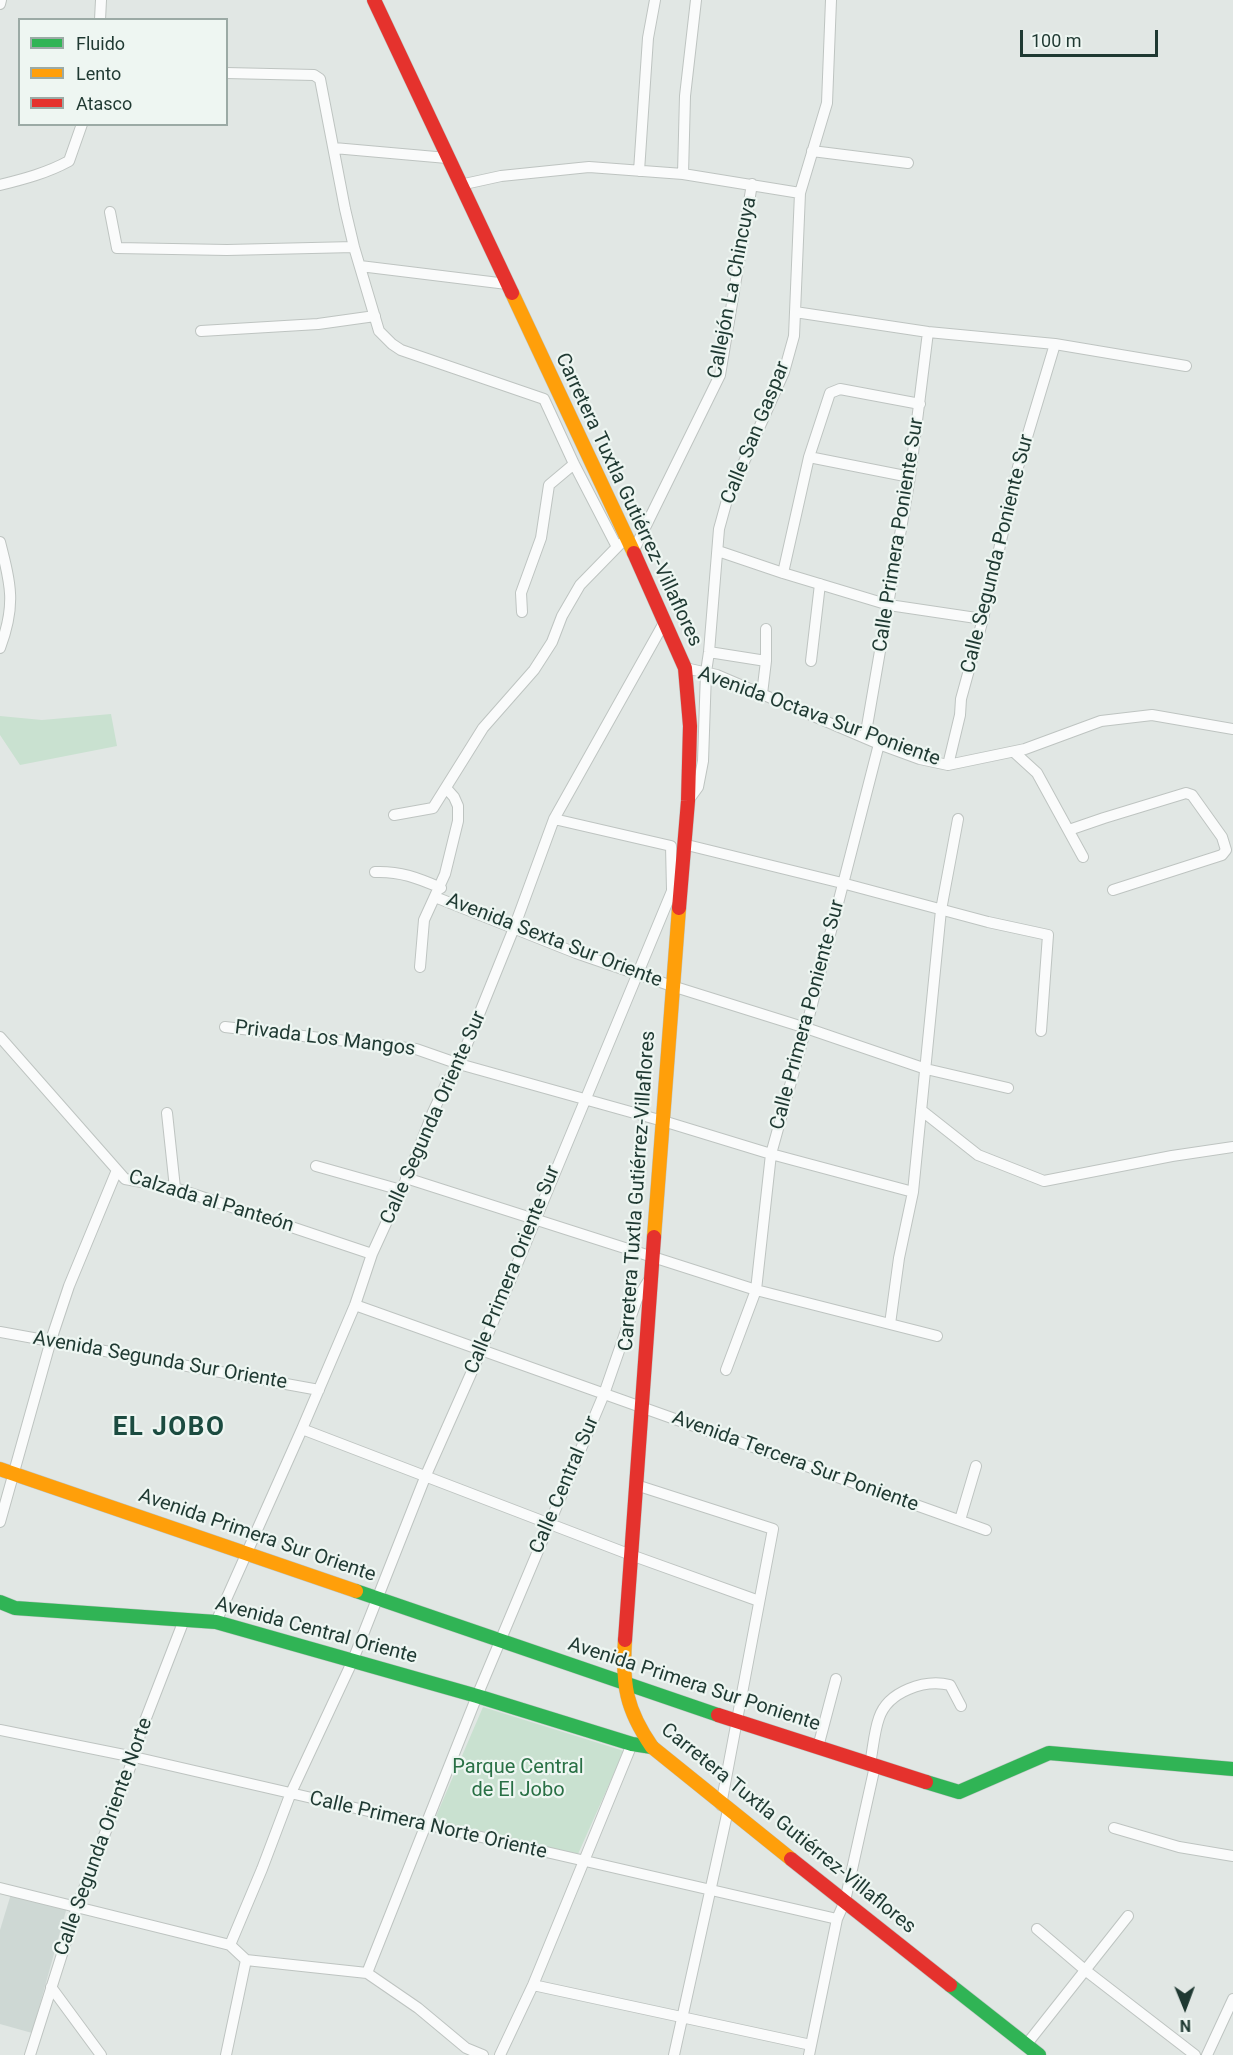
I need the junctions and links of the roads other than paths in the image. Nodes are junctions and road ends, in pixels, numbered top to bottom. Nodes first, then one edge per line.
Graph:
1 (101, 0) edge
2 (374, 0) edge
3 (655, 0) edge
4 (696, 0) edge
5 (831, 0) edge
6 (100, 18) edge
7 (228, 73) edge
8 (81, 126) edge
9 (334, 148) junction
10 (812, 151) junction
11 (447, 158) junction
12 (908, 163) dead end
13 (639, 171) junction
14 (683, 174) junction
15 (752, 184) junction
16 (0, 185) edge
17 (460, 185) junction
18 (800, 193) junction
19 (110, 212) dead end
20 (354, 247) junction
21 (360, 266) junction
22 (507, 284) junction
23 (795, 312) junction
24 (375, 316) junction
25 (201, 331) dead end
26 (928, 332) junction
27 (1055, 344) junction
28 (1186, 366) dead end
29 (550, 378) junction
30 (544, 399) junction
31 (921, 404) junction
32 (809, 458) junction
33 (574, 464) junction
34 (909, 477) junction
35 (0, 542) edge
36 (626, 546) junction
37 (718, 551) junction
38 (783, 573) junction
39 (820, 584) junction
40 (889, 605) junction
41 (522, 612) dead end
42 (983, 619) junction
43 (665, 621) junction
44 (766, 629) dead end
45 (0, 648) edge
46 (710, 652) junction
47 (766, 661) junction
48 (811, 661) dead end
49 (685, 668) junction
50 (706, 672) junction
51 (762, 694) junction
52 (1233, 729) edge
53 (866, 738) junction
54 (879, 744) junction
55 (1014, 752) junction
56 (948, 765) junction
57 (446, 788) junction
58 (688, 801) junction
59 (394, 815) dead end
60 (554, 819) junction
61 (958, 819) dead end
62 (1069, 830) junction
63 (677, 845) junction
64 (1083, 857) dead end
65 (375, 872) dead end
66 (842, 883) junction
67 (676, 889) junction
68 (1113, 890) dead end
69 (438, 892) junction
70 (941, 910) junction
71 (514, 928) junction
72 (420, 967) dead end
73 (638, 974) junction
74 (672, 986) junction
75 (225, 1027) dead end
76 (806, 1028) junction
77 (1041, 1031) dead end
78 (0, 1037) edge
79 (459, 1064) junction
80 (926, 1069) junction
81 (1008, 1088) dead end
82 (585, 1098) junction
83 (921, 1110) junction
84 (167, 1113) dead end
85 (663, 1121) junction
86 (1233, 1147) edge
87 (771, 1154) junction
88 (316, 1166) dead end
89 (117, 1170) junction
90 (406, 1178) junction
91 (175, 1188) junction
92 (401, 1190) junction
93 (913, 1192) junction
94 (533, 1220) junction
95 (372, 1254) junction
96 (653, 1256) junction
97 (652, 1275) junction
98 (756, 1290) junction
99 (355, 1305) junction
100 (629, 1321) junction
101 (890, 1324) junction
102 (648, 1330) junction
103 (0, 1332) edge
104 (937, 1336) dead end
105 (51, 1340) junction
106 (481, 1350) junction
107 (726, 1370) dead end
108 (319, 1390) junction
109 (604, 1394) junction
110 (642, 1407) junction
111 (302, 1429) junction
112 (976, 1466) dead end
113 (6, 1471) edge
114 (426, 1475) junction
115 (636, 1485) junction
116 (960, 1520) junction
117 (0, 1522) edge
118 (549, 1523) junction
119 (986, 1530) dead end
120 (247, 1553) junction
121 (631, 1555) junction
122 (378, 1599) junction
123 (759, 1601) junction
124 (0, 1602) edge
125 (184, 1620) junction
126 (216, 1622) junction
127 (501, 1640) junction
128 (353, 1660) junction
129 (836, 1679) dead end
130 (625, 1682) junction
131 (477, 1696) junction
132 (961, 1706) dead end
133 (736, 1721) junction
134 (0, 1730) edge
135 (632, 1743) junction
136 (652, 1747) junction
137 (818, 1747) junction
138 (134, 1757) junction
139 (873, 1765) junction
140 (1233, 1768) edge
141 (290, 1795) junction
142 (724, 1808) junction
143 (425, 1825) junction
144 (1114, 1828) dead end
145 (1233, 1856) edge
146 (584, 1861) junction
147 (0, 1888) edge
148 (710, 1890) junction
149 (845, 1901) junction
150 (77, 1907) junction
151 (1128, 1916) dead end
152 (837, 1919) junction
153 (1036, 1929) dead end
154 (231, 1945) junction
155 (246, 1960) junction
156 (1085, 1970) junction
157 (367, 1973) junction
158 (533, 1985) junction
159 (51, 1987) junction
160 (1233, 1999) edge
161 (683, 2017) junction
162 (1026, 2045) junction
163 (810, 2050) edge
164 (30, 2055) edge
165 (101, 2055) edge
166 (226, 2055) edge
167 (483, 2055) edge
168 (500, 2055) edge
169 (674, 2055) edge
170 (1039, 2055) edge
171 (1195, 2055) edge
172 (1207, 2055) edge

1 - 6 street
2 - 11 main road, Carretera Tuxtla Gutiérrez-Villaflores
3 - 13 street
4 - 14 street
5 - 10 street, Calle San Gaspar
7 - 9 street
8 - 16 street
9 - 11 street
9 - 20 street
10 - 12 street
10 - 18 street, Calle San Gaspar
11 - 17 main road, Carretera Tuxtla Gutiérrez-Villaflores
13 - 14 street
13 - 17 street
14 - 15 street
15 - 18 street
15 - 36 street, Callejón La Chincuya
17 - 22 main road, Carretera Tuxtla Gutiérrez-Villaflores
18 - 23 street, Calle San Gaspar
19 - 20 street
20 - 21 street
21 - 22 street
21 - 24 street
22 - 29 main road, Carretera Tuxtla Gutiérrez-Villaflores
23 - 26 street
23 - 37 street, Calle San Gaspar
24 - 25 street
24 - 30 street
26 - 27 street
26 - 31 street, Calle Primera Poniente Sur
27 - 28 street
27 - 42 street, Calle Segunda Poniente Sur
29 - 30 street
29 - 36 main road, Carretera Tuxtla Gutiérrez-Villaflores
30 - 33 street
31 - 32 street
31 - 34 street, Calle Primera Poniente Sur
32 - 34 street
32 - 38 street
33 - 36 street
33 - 41 street
34 - 40 street, Calle Primera Poniente Sur
35 - 45 street
36 - 43 main road, Carretera Tuxtla Gutiérrez-Villaflores
36 - 57 street, Callejón La Chincuya
37 - 38 street
37 - 46 street, Calle San Gaspar
38 - 39 street
39 - 40 street
39 - 48 street
40 - 42 street
40 - 53 street, Calle Primera Poniente Sur
42 - 56 street, Calle Segunda Poniente Sur
43 - 49 main road, Carretera Tuxtla Gutiérrez-Villaflores
43 - 60 street, Calle Segunda Oriente Sur
44 - 47 street
46 - 47 street
46 - 50 street, Calle San Gaspar
47 - 51 street
49 - 50 street, Avenida Octava Sur Poniente
49 - 58 main road, Carretera Tuxtla Gutiérrez-Villaflores
50 - 51 street, Avenida Octava Sur Poniente
50 - 58 street, Calle San Gaspar
51 - 53 street, Avenida Octava Sur Poniente
52 - 55 street, Avenida Octava Sur Poniente
53 - 54 street, Avenida Octava Sur Poniente
54 - 56 street, Avenida Octava Sur Poniente
54 - 66 street, Calle Primera Poniente Sur
55 - 56 street, Avenida Octava Sur Poniente
55 - 62 street
57 - 59 street, Callejón La Chincuya
57 - 69 street
58 - 63 main road, Carretera Tuxtla Gutiérrez-Villaflores
60 - 63 street
60 - 71 street, Calle Segunda Oriente Sur
61 - 70 street
62 - 64 street
62 - 68 street
63 - 66 street
63 - 67 main road, Carretera Tuxtla Gutiérrez-Villaflores
65 - 69 street, Avenida Sexta Sur Oriente
66 - 70 street
66 - 76 street, Calle Primera Poniente Sur
67 - 73 street, Calle Primera Oriente Sur
67 - 74 main road, Carretera Tuxtla Gutiérrez-Villaflores
69 - 71 street, Avenida Sexta Sur Oriente
69 - 72 street
70 - 77 street
70 - 80 street
71 - 73 street, Avenida Sexta Sur Oriente
71 - 79 street, Calle Segunda Oriente Sur
73 - 74 street, Avenida Sexta Sur Oriente
73 - 82 street, Calle Primera Oriente Sur
74 - 76 street, Avenida Sexta Sur Oriente
74 - 85 main road, Carretera Tuxtla Gutiérrez-Villaflores
75 - 79 street, Privada Los Mangos
76 - 80 street, Avenida Sexta Sur Oriente
76 - 87 street, Calle Primera Poniente Sur
78 - 89 street, Calzada al Panteón
79 - 82 street, Privada Los Mangos
79 - 90 street, Calle Segunda Oriente Sur
80 - 81 street, Avenida Sexta Sur Oriente
80 - 83 street
82 - 85 street, Privada Los Mangos
82 - 94 street, Calle Primera Oriente Sur
83 - 86 street
83 - 93 street
84 - 91 street
85 - 87 street, Privada Los Mangos
85 - 96 main road, Carretera Tuxtla Gutiérrez-Villaflores
87 - 93 street, Privada Los Mangos
87 - 98 street, Calle Primera Poniente Sur
88 - 92 street
89 - 91 street, Calzada al Panteón
89 - 105 street
90 - 92 street, Calle Segunda Oriente Sur
90 - 94 street
91 - 95 street, Calzada al Panteón
92 - 95 street, Calle Segunda Oriente Sur
93 - 101 street
94 - 96 street
94 - 106 street, Calle Primera Oriente Sur
95 - 99 street, Calle Segunda Oriente Sur
96 - 97 main road, Carretera Tuxtla Gutiérrez-Villaflores
96 - 98 street
97 - 100 street, Calle Central Sur
97 - 102 main road, Carretera Tuxtla Gutiérrez-Villaflores
98 - 101 street
98 - 107 street, Calle Primera Poniente Sur
99 - 106 street, Avenida Tercera Sur Poniente
99 - 108 street, Calle Segunda Oriente Sur
100 - 102 street
100 - 109 street, Calle Central Sur
101 - 104 street
102 - 110 main road, Carretera Tuxtla Gutiérrez-Villaflores
103 - 105 street, Avenida Segunda Sur Oriente
105 - 108 street, Avenida Segunda Sur Oriente
105 - 113 street
106 - 109 street, Avenida Tercera Sur Poniente
106 - 114 street, Calle Primera Oriente Sur
108 - 111 street, Calle Segunda Oriente Sur
109 - 110 street, Avenida Tercera Sur Poniente
109 - 118 street, Calle Central Sur
110 - 115 main road, Carretera Tuxtla Gutiérrez-Villaflores
110 - 116 street, Avenida Tercera Sur Poniente
111 - 114 street
111 - 120 street, Calle Segunda Oriente Sur
112 - 116 street
113 - 117 street
113 - 120 main road, Avenida Primera Sur Oriente
114 - 118 street
114 - 122 street, Calle Primera Oriente Sur
115 - 121 main road, Carretera Tuxtla Gutiérrez-Villaflores
115 - 123 street
116 - 119 street, Avenida Tercera Sur Poniente
118 - 121 street
118 - 127 street, Calle Central Sur
120 - 122 main road, Avenida Primera Sur Oriente
120 - 126 street, Calle Segunda Oriente Sur
121 - 123 street
121 - 130 main road, Carretera Tuxtla Gutiérrez-Villaflores
122 - 127 main road, Avenida Primera Sur Oriente
122 - 128 street, Calle Primera Oriente Sur
123 - 133 street
124 - 125 main road, Avenida Central Oriente
125 - 126 main road, Avenida Central Oriente
125 - 138 street, Calle Segunda Oriente Norte
126 - 128 main road, Avenida Central Oriente
127 - 130 main road, Avenida Primera Sur Poniente
127 - 131 street, Calle Central Sur
128 - 131 main road, Avenida Central Oriente
128 - 141 street, Calle Primera Oriente Sur
129 - 137 street
130 - 133 main road, Avenida Primera Sur Poniente
130 - 136 main road, Carretera Tuxtla Gutiérrez-Villaflores
131 - 135 main road, Avenida Central Oriente
131 - 143 street, Calle Central Sur
132 - 139 street
133 - 137 main road, Avenida Primera Sur Poniente
133 - 142 street
134 - 138 street, Calle Primera Norte Oriente
135 - 136 main road, Avenida Central Oriente
135 - 146 street
136 - 142 main road, Carretera Tuxtla Gutiérrez-Villaflores
137 - 139 main road, Avenida Primera Sur Poniente
138 - 141 street, Calle Primera Norte Oriente
138 - 150 street, Calle Segunda Oriente Norte
139 - 140 main road, Avenida Primera Sur Poniente
139 - 149 street
141 - 143 street, Calle Primera Norte Oriente
141 - 154 street, Calle Primera Oriente Sur
142 - 148 street
142 - 149 main road, Carretera Tuxtla Gutiérrez-Villaflores
143 - 146 street, Calle Primera Norte Oriente
143 - 157 street, Calle Central Sur
144 - 145 street
146 - 148 street, Calle Primera Norte Oriente
146 - 158 street
147 - 150 street
148 - 152 street, Calle Primera Norte Oriente
148 - 161 street
149 - 152 street
149 - 162 main road, Carretera Tuxtla Gutiérrez-Villaflores
150 - 154 street
150 - 159 street, Calle Segunda Oriente Norte
151 - 156 street
152 - 163 street
153 - 156 street
154 - 155 street
155 - 157 street
155 - 166 street
156 - 162 street
156 - 171 street
157 - 167 street
158 - 161 street
158 - 168 street
159 - 164 street, Calle Segunda Oriente Norte
159 - 165 street
160 - 172 street
161 - 163 street
161 - 169 street
162 - 170 main road, Carretera Tuxtla Gutiérrez-Villaflores

